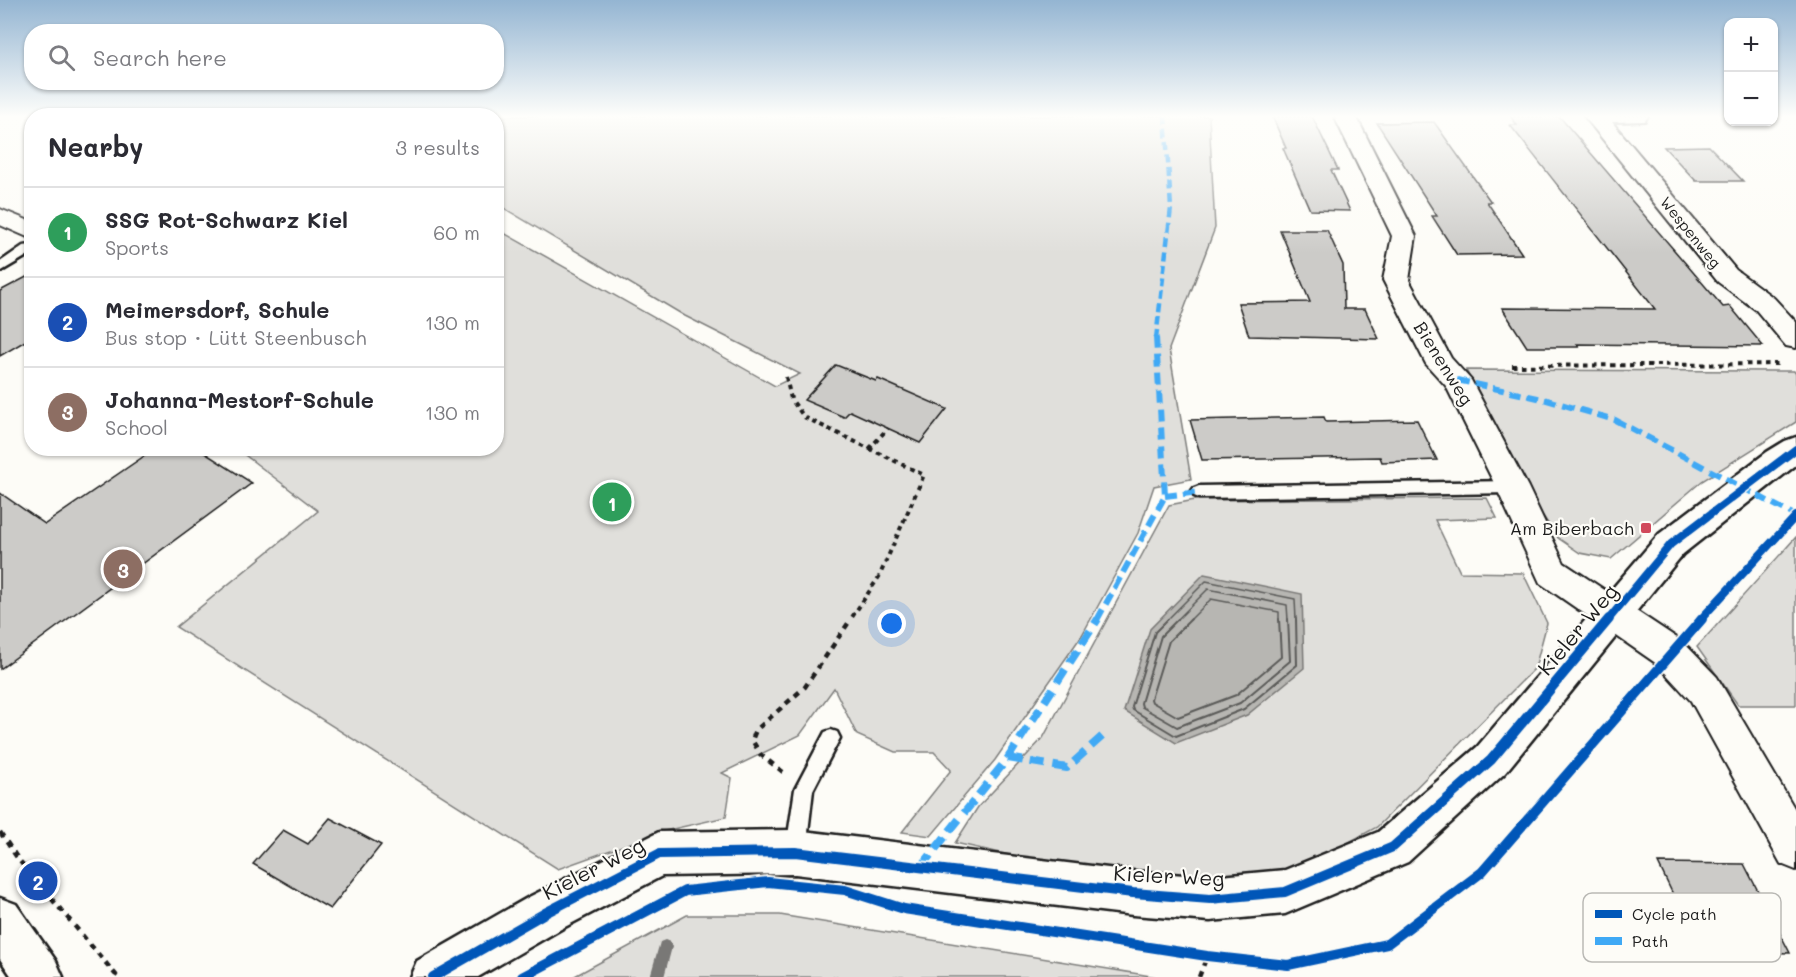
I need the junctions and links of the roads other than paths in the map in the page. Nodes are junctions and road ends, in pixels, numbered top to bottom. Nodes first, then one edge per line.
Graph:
1 (1367, 162) edge
2 (1633, 162) edge
3 (0, 216) edge
4 (24, 236) edge
5 (24, 246) edge
6 (0, 268) edge
7 (1796, 339) edge
8 (1796, 449) edge
9 (1512, 487) junction
10 (1199, 492) dead end
11 (1612, 614) junction
12 (831, 738) dead end
13 (1796, 850) edge
14 (795, 852) junction
15 (0, 920) edge
16 (40, 977) edge
17 (433, 977) edge

1 - 9 street, Bienenweg
2 - 7 street, Wespenweg
3 - 4 street
5 - 6 lane
8 - 11 street, Kieler Weg
9 - 10 lane
9 - 11 street, Bienenweg
11 - 13 street, Bienenweg
11 - 14 street, Kieler Weg
12 - 14 lane
14 - 17 street, Kieler Weg
15 - 16 street

